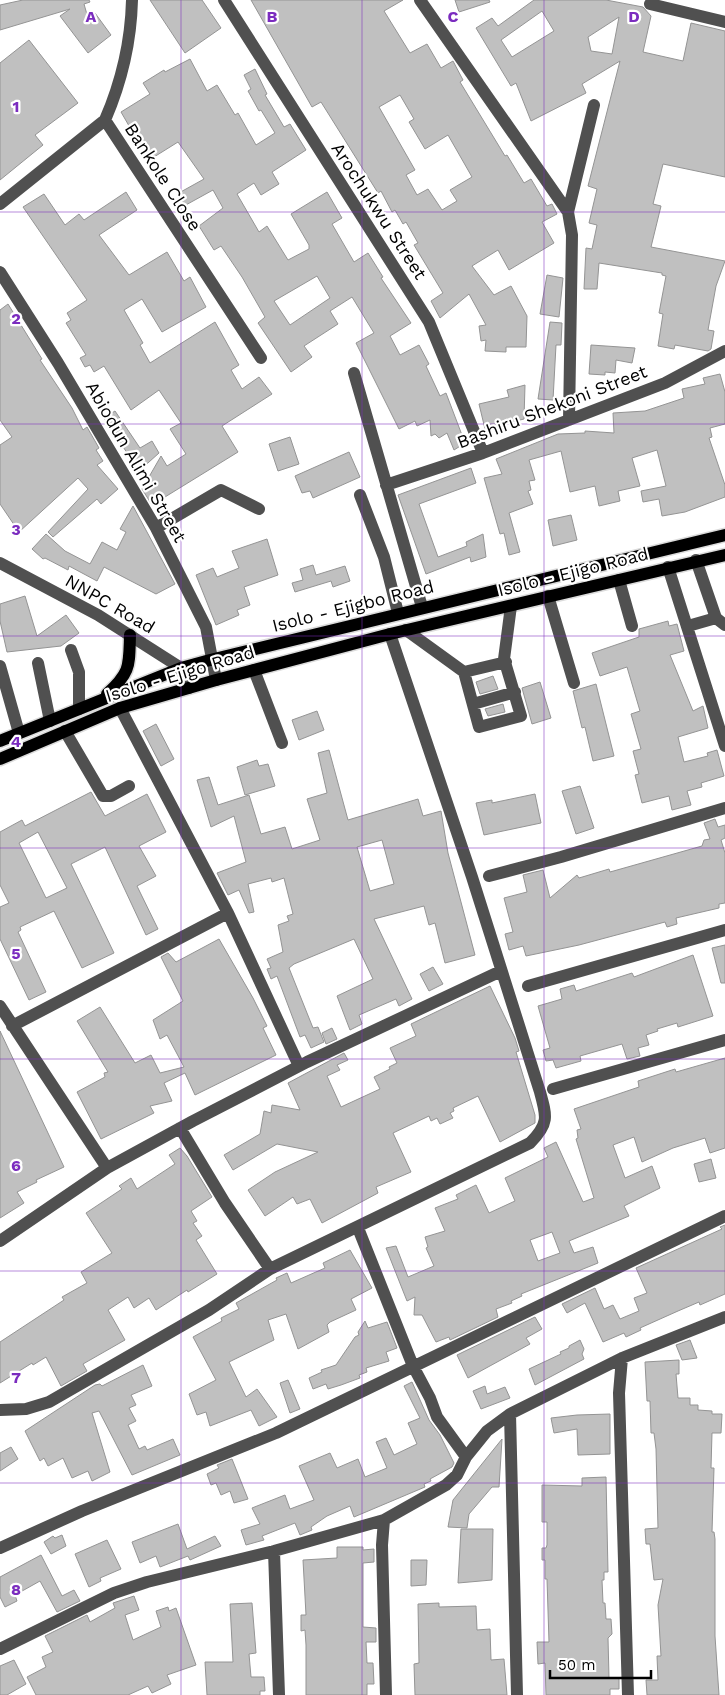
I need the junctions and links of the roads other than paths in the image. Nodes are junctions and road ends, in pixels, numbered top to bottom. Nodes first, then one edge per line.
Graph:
1 (132, 0) edge
2 (224, 0) edge
3 (420, 0) edge
4 (650, 4) dead end
5 (725, 22) edge
6 (594, 105) dead end
7 (104, 120) junction
8 (0, 204) edge
9 (568, 212) junction
10 (0, 272) edge
11 (725, 351) edge
12 (261, 358) dead end
13 (354, 373) dead end
14 (570, 420) junction
15 (483, 454) junction
16 (386, 485) junction
17 (360, 495) dead end
18 (259, 509) dead end
19 (156, 528) junction
20 (725, 535) edge
21 (725, 555) edge
22 (696, 560) junction
23 (0, 563) edge
24 (668, 567) junction
25 (619, 580) junction
26 (548, 596) junction
27 (511, 606) junction
28 (422, 607) junction
29 (398, 613) junction
30 (721, 622) edge
31 (632, 626) dead end
32 (688, 626) junction
33 (406, 630) junction
34 (390, 634) junction
35 (130, 635) junction
36 (71, 650) dead end
37 (210, 660) junction
38 (506, 662) junction
39 (38, 663) dead end
40 (0, 666) edge
41 (181, 668) junction
42 (254, 670) junction
43 (464, 672) junction
44 (216, 680) junction
45 (574, 683) dead end
46 (189, 688) junction
47 (514, 692) junction
48 (102, 700) junction
49 (473, 704) junction
50 (120, 708) junction
51 (79, 709) junction
52 (50, 721) junction
53 (65, 731) junction
54 (20, 733) junction
55 (0, 741) edge
56 (282, 743) dead end
57 (725, 746) edge
58 (0, 759) edge
59 (129, 786) dead end
60 (725, 808) edge
61 (489, 876) dead end
62 (228, 913) junction
63 (725, 930) edge
64 (501, 971) junction
65 (528, 986) dead end
66 (0, 1006) edge
67 (12, 1026) junction
68 (725, 1040) edge
69 (299, 1066) junction
70 (553, 1090) dead end
71 (180, 1128) junction
72 (107, 1168) junction
73 (725, 1216) edge
74 (358, 1228) junction
75 (0, 1241) edge
76 (270, 1270) junction
77 (725, 1317) edge
78 (622, 1358) junction
79 (413, 1366) junction
80 (0, 1410) edge
81 (510, 1414) junction
82 (466, 1457) junction
83 (384, 1520) junction
84 (0, 1548) edge
85 (274, 1551) junction
86 (0, 1649) edge
87 (278, 1695) edge
88 (386, 1695) edge
89 (517, 1695) edge
90 (628, 1695) edge

1 - 7 street, Bankole Close
2 - 15 street, Arochukwu Street
3 - 9 street
4 - 5 street
6 - 9 street
7 - 8 street
7 - 12 street, Bankole Close
9 - 14 street
10 - 19 street, Abiodun Alimi Street
11 - 14 street, Bashiru Shekoni Street
13 - 16 street
14 - 15 street, Bashiru Shekoni Street
15 - 16 street, Bashiru Shekoni Street
16 - 28 street
17 - 29 street
18 - 19 street
19 - 37 street, Abiodun Alimi Street
20 - 28 main road, Isolo - Ejigbo Road
21 - 22 main road, Isolo - Ejigo Road
22 - 24 main road, Isolo - Ejigo Road
22 - 30 street
23 - 35 street, NNPC Road
24 - 25 main road, Isolo - Ejigo Road
24 - 32 street
25 - 26 main road, Isolo - Ejigo Road
25 - 31 street
26 - 27 main road, Isolo - Ejigo Road
26 - 45 street
27 - 33 main road, Isolo - Ejigo Road
27 - 38 street
28 - 29 main road, Isolo - Ejigbo Road
29 - 37 main road, Isolo - Ejigbo Road
30 - 32 street
32 - 57 street
33 - 34 main road, Isolo - Ejigo Road
33 - 43 street
34 - 42 main road, Isolo - Ejigo Road
34 - 64 street
35 - 41 street, NNPC Road
35 - 48 main road
36 - 51 street
37 - 41 main road, Isolo - Ejigbo Road
37 - 44 street, Abiodun Alimi Street
38 - 43 street
38 - 47 street
39 - 52 street
40 - 54 street
41 - 46 street
41 - 48 main road, Isolo - Ejigbo Road
42 - 44 main road, Isolo - Ejigo Road
42 - 56 street
43 - 49 street
44 - 46 main road, Isolo - Ejigo Road
46 - 50 main road, Isolo - Ejigo Road
47 - 49 street
47 - 49 street
48 - 51 main road, Isolo - Ejigbo Road
50 - 53 main road, Isolo - Ejigo Road
50 - 62 street
51 - 52 main road, Isolo - Ejigbo Road
52 - 54 main road, Isolo - Ejigbo Road
53 - 58 main road, Isolo - Ejigo Road
53 - 59 street
54 - 55 main road, Isolo - Ejigbo Road
60 - 61 street
62 - 67 street
62 - 69 street
63 - 65 street
64 - 69 street
64 - 74 street
66 - 67 street
67 - 72 street
68 - 70 street
69 - 71 street
71 - 72 street
71 - 76 street
72 - 75 street
73 - 79 street
74 - 76 street
74 - 79 street
76 - 80 street
77 - 78 street
78 - 81 street
78 - 90 street
79 - 82 street
79 - 84 street
81 - 82 street
81 - 89 street
82 - 83 street
83 - 85 street
83 - 88 street
85 - 86 street
85 - 87 street

